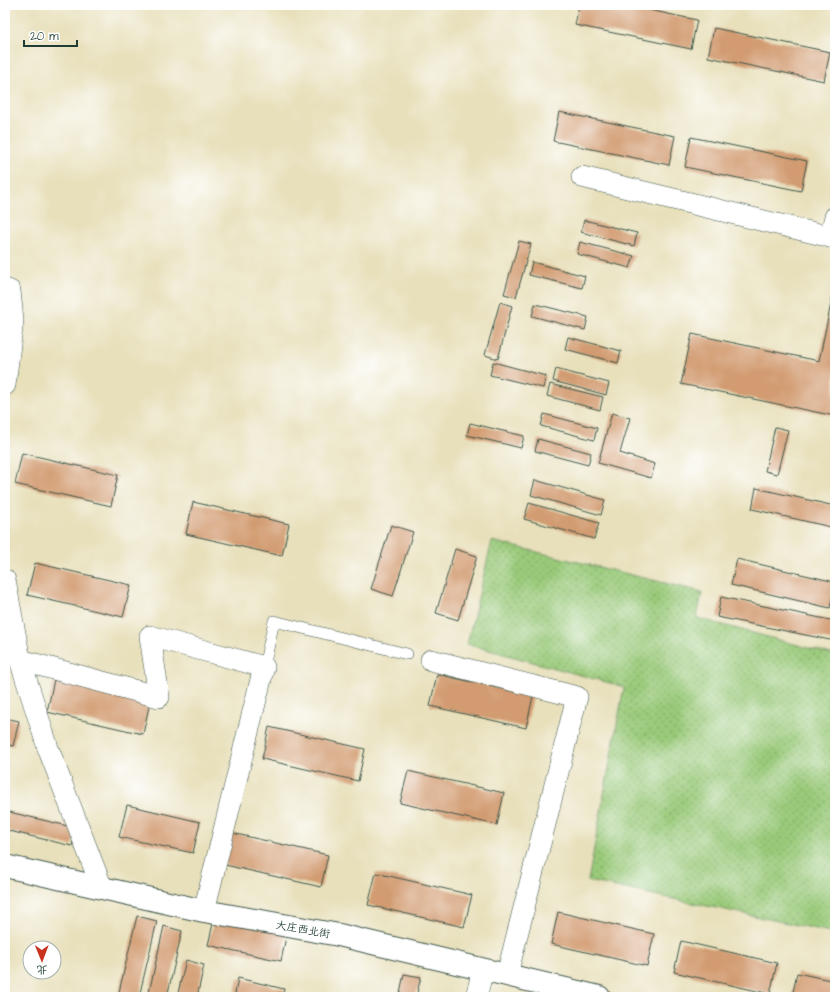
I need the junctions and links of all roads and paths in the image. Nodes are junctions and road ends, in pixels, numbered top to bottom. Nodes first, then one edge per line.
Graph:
1 (582, 177) dead end
2 (835, 216) edge
3 (833, 237) edge
4 (5, 290) edge
5 (5, 385) edge
6 (5, 580) edge
7 (406, 654) dead end
8 (20, 660) junction
9 (431, 660) dead end
10 (264, 667) junction
11 (5, 866) edge
12 (102, 888) junction
13 (204, 911) junction
14 (483, 970) junction
15 (507, 975) junction
16 (476, 997) edge
17 (599, 997) edge

1 - 3 street
2 - 3 street
4 - 5 street
6 - 8 street
7 - 10 lane
8 - 10 street
8 - 12 street
9 - 15 street
10 - 13 street
11 - 12 street, 大庄西北街
12 - 13 street, 大庄西北街
13 - 14 street, 大庄西北街
14 - 15 street, 大庄西北街
14 - 16 street
15 - 17 street, 大庄西北街

